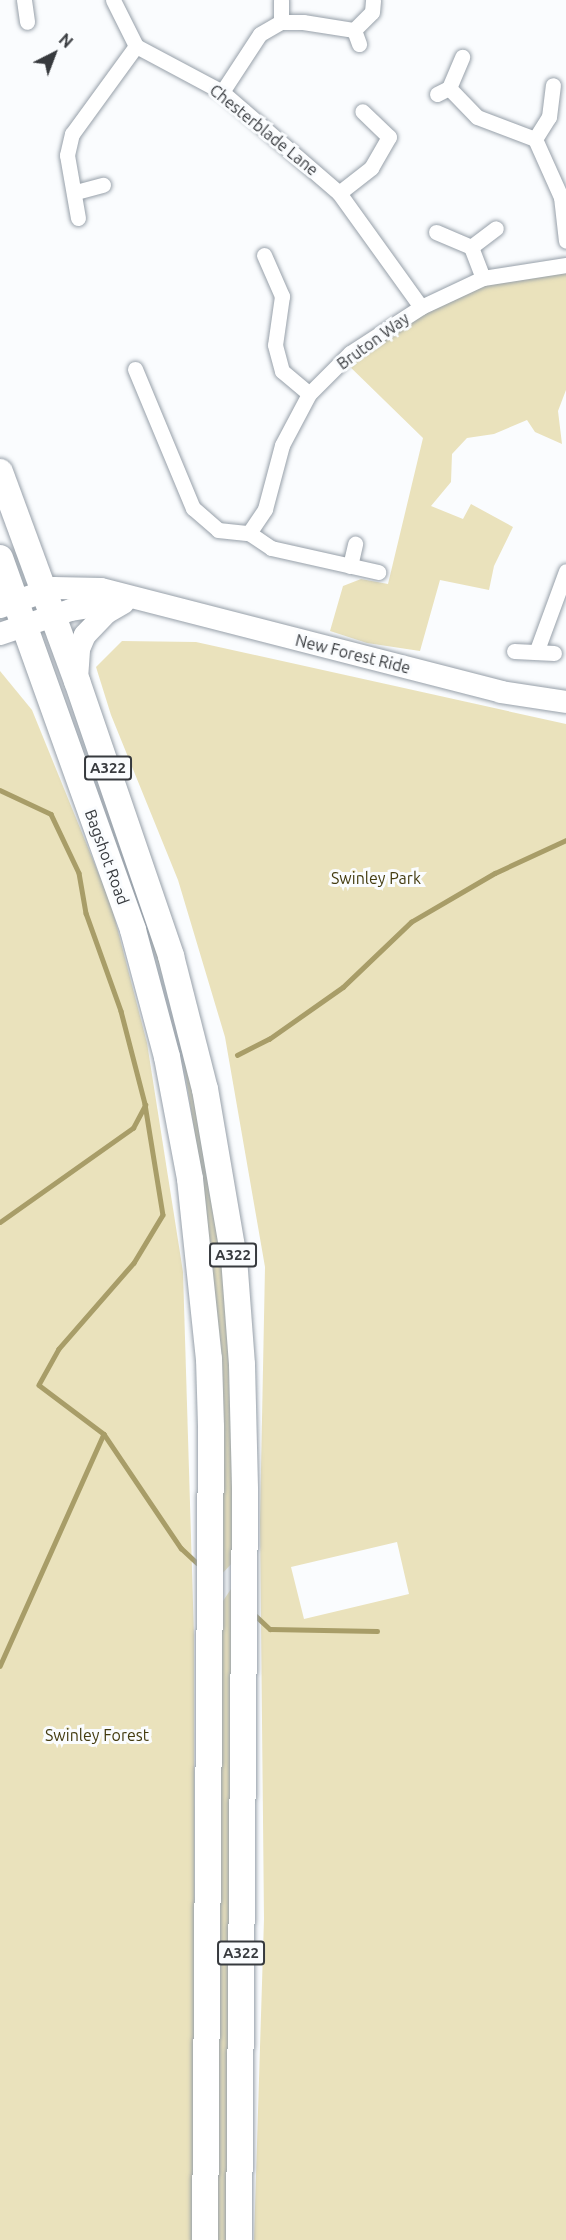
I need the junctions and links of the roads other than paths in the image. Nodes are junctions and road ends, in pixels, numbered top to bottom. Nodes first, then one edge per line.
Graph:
1 (24, 0) edge
2 (113, 0) edge
3 (281, 0) edge
4 (373, 0) edge
5 (27, 21) dead end
6 (281, 22) junction
7 (136, 46) junction
8 (462, 57) dead end
9 (553, 85) dead end
10 (222, 92) junction
11 (362, 111) dead end
12 (535, 138) junction
13 (103, 185) dead end
14 (76, 192) junction
15 (339, 193) junction
16 (564, 196) edge
17 (78, 218) dead end
18 (496, 228) dead end
19 (436, 232) dead end
20 (566, 242) edge
21 (471, 247) junction
22 (264, 255) dead end
23 (566, 265) edge
24 (483, 278) junction
25 (421, 307) junction
26 (135, 369) dead end
27 (309, 394) junction
28 (0, 472) edge
29 (0, 508) edge
30 (249, 533) junction
31 (356, 544) dead end
32 (0, 558) edge
33 (350, 566) junction
34 (378, 572) dead end
35 (564, 581) edge
36 (27, 597) edge
37 (133, 602) junction
38 (36, 622) junction
39 (0, 634) edge
40 (537, 650) junction
41 (514, 651) dead end
42 (554, 653) dead end
43 (77, 681) junction
44 (566, 702) edge
45 (205, 2240) edge
46 (239, 2240) edge

1 - 5 street
2 - 7 street
3 - 6 street
4 - 6 street
6 - 10 street
7 - 10 street, Chesterblade Lane
7 - 14 street
8 - 12 street
9 - 12 street
10 - 15 street, Chesterblade Lane
11 - 15 street
12 - 16 street
13 - 14 street
14 - 17 street
15 - 25 street, Chesterblade Lane
16 - 20 street
18 - 21 street
19 - 21 street
21 - 24 street
22 - 27 street
23 - 24 street, Bruton Way
24 - 25 street, Bruton Way
25 - 27 street, Bruton Way
26 - 30 street
27 - 30 street, Bruton Way
28 - 36 highway, Bagshot Road / A322
29 - 36 highway
30 - 33 street
31 - 33 street
32 - 36 highway, Bagshot Road / A322
33 - 34 street
35 - 40 street
36 - 37 main road, New Forest Ride
36 - 38 highway, Bagshot Road / A322
37 - 38 main road, New Forest Ride
37 - 43 main road
37 - 44 main road, New Forest Ride
38 - 39 main road, New Forest Ride
38 - 43 highway, Bagshot Road / A322
38 - 45 highway, Bagshot Road / A322
40 - 41 street
40 - 42 street
43 - 46 highway, Bagshot Road / A322

